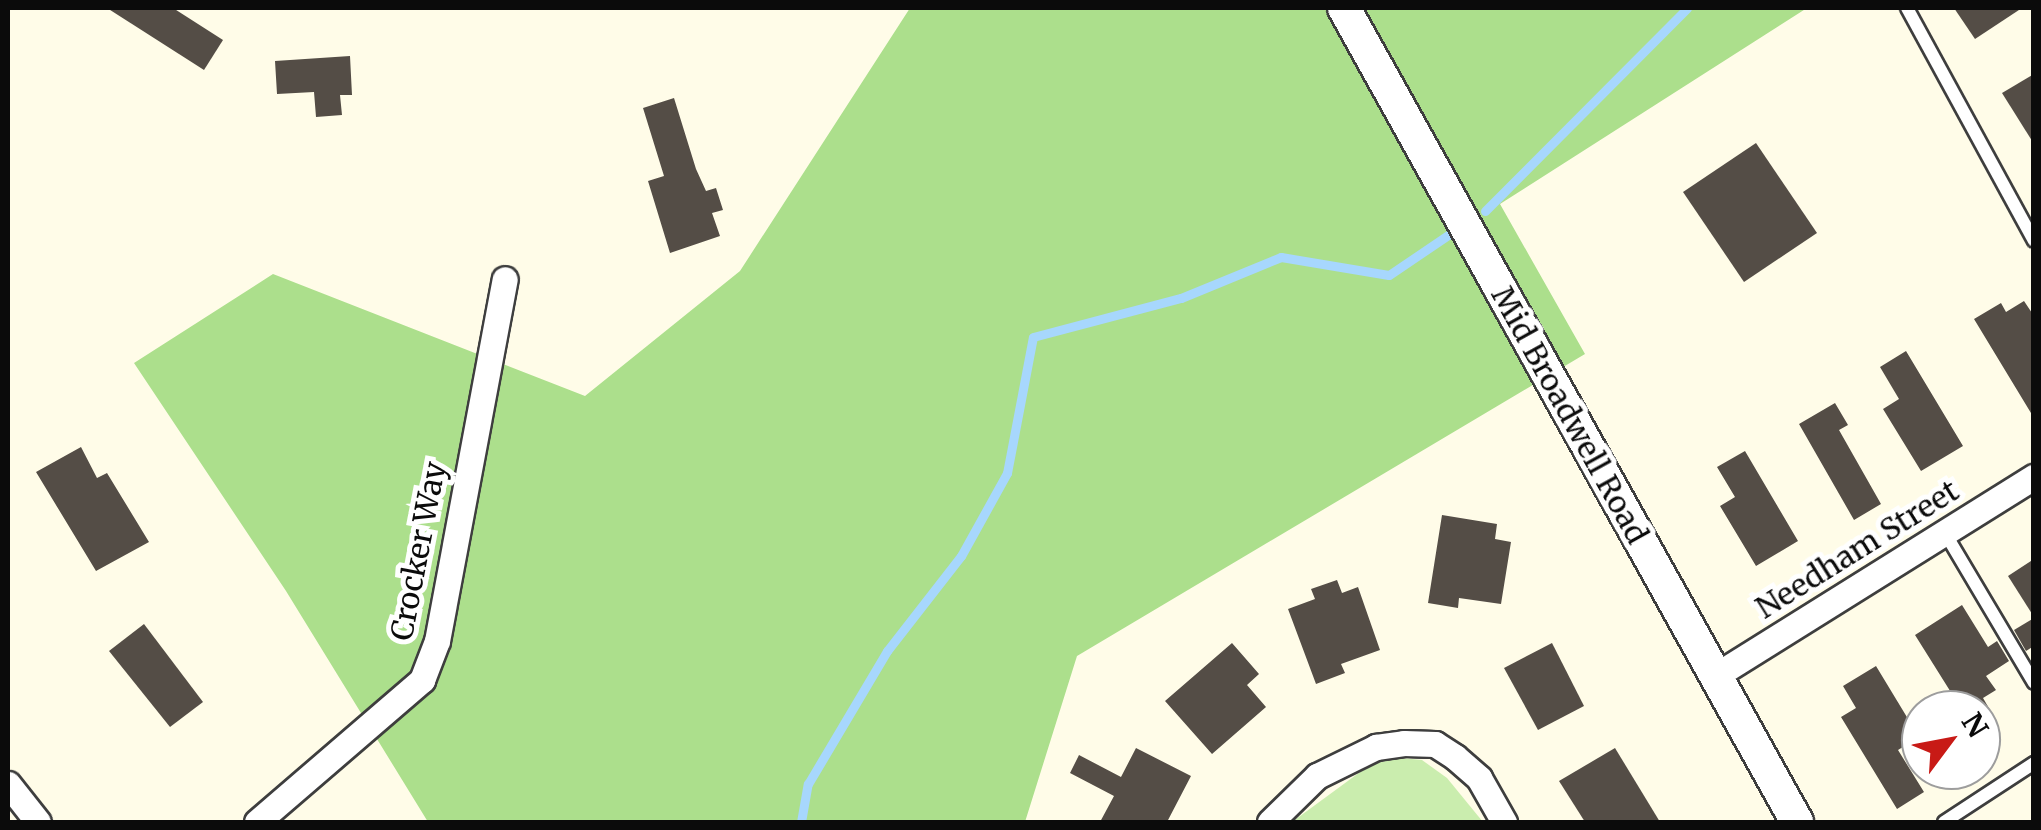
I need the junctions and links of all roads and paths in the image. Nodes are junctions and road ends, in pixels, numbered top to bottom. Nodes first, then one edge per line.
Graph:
1 (1344, 8) edge
2 (1907, 8) edge
3 (2034, 242) edge
4 (505, 278) dead end
5 (2034, 477) edge
6 (1945, 533) junction
7 (1715, 676) junction
8 (2034, 683) edge
9 (2034, 764) edge
10 (8, 784) edge
11 (38, 822) edge
12 (257, 822) edge
13 (1270, 822) edge
14 (1504, 822) edge
15 (1797, 822) edge
16 (1944, 822) edge

1 - 7 street, Mid Broadwell Road
2 - 3 lane
4 - 12 street, Crocker Way
5 - 6 street, Needham Street
6 - 7 street, Needham Street
6 - 8 lane
7 - 15 street, Mid Broadwell Road
9 - 16 lane
10 - 11 street
13 - 14 street

